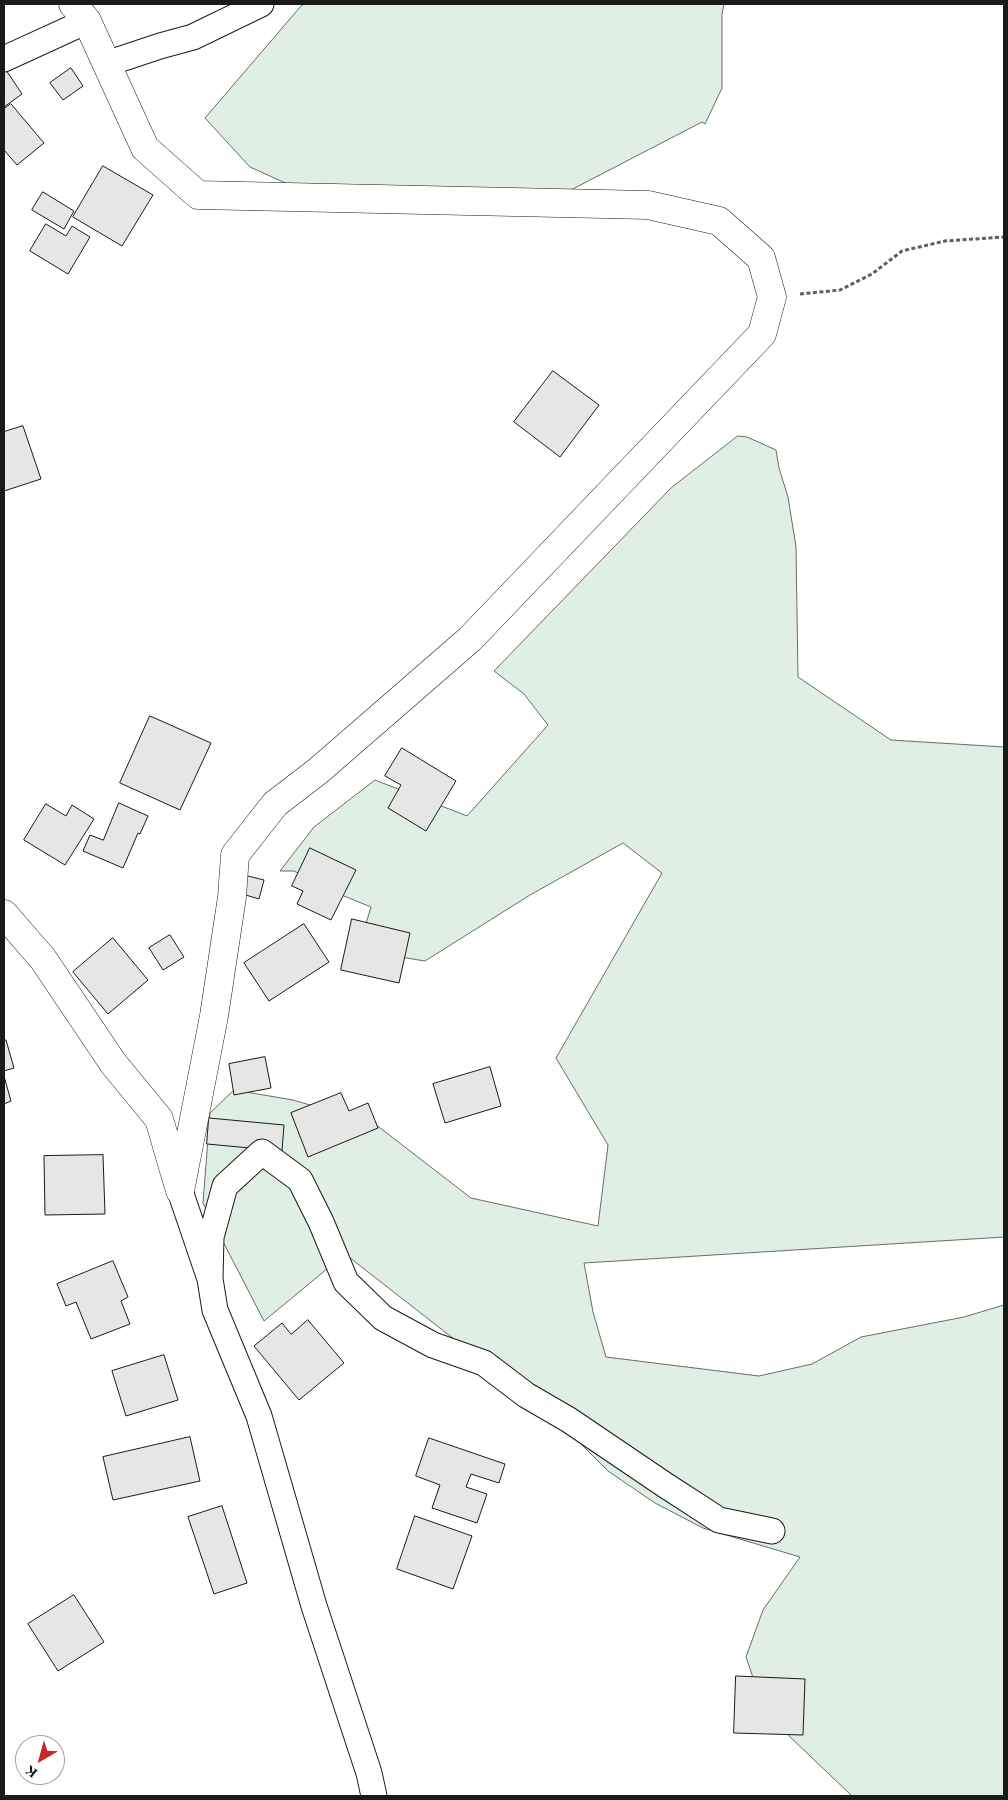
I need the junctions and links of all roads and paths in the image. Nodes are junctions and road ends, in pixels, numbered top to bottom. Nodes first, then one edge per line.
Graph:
1 (261, 4) edge
2 (80, 12) edge
3 (4, 59) edge
4 (106, 64) junction
5 (1004, 236) edge
6 (772, 297) junction
7 (4, 914) edge
8 (180, 1191) junction
9 (210, 1279) junction
10 (772, 1531) dead end
11 (374, 1796) edge

1 - 4 street
2 - 3 street
2 - 4 street
4 - 6 street
5 - 6 path
6 - 8 street
7 - 8 street
8 - 9 street
9 - 10 street
9 - 11 street

